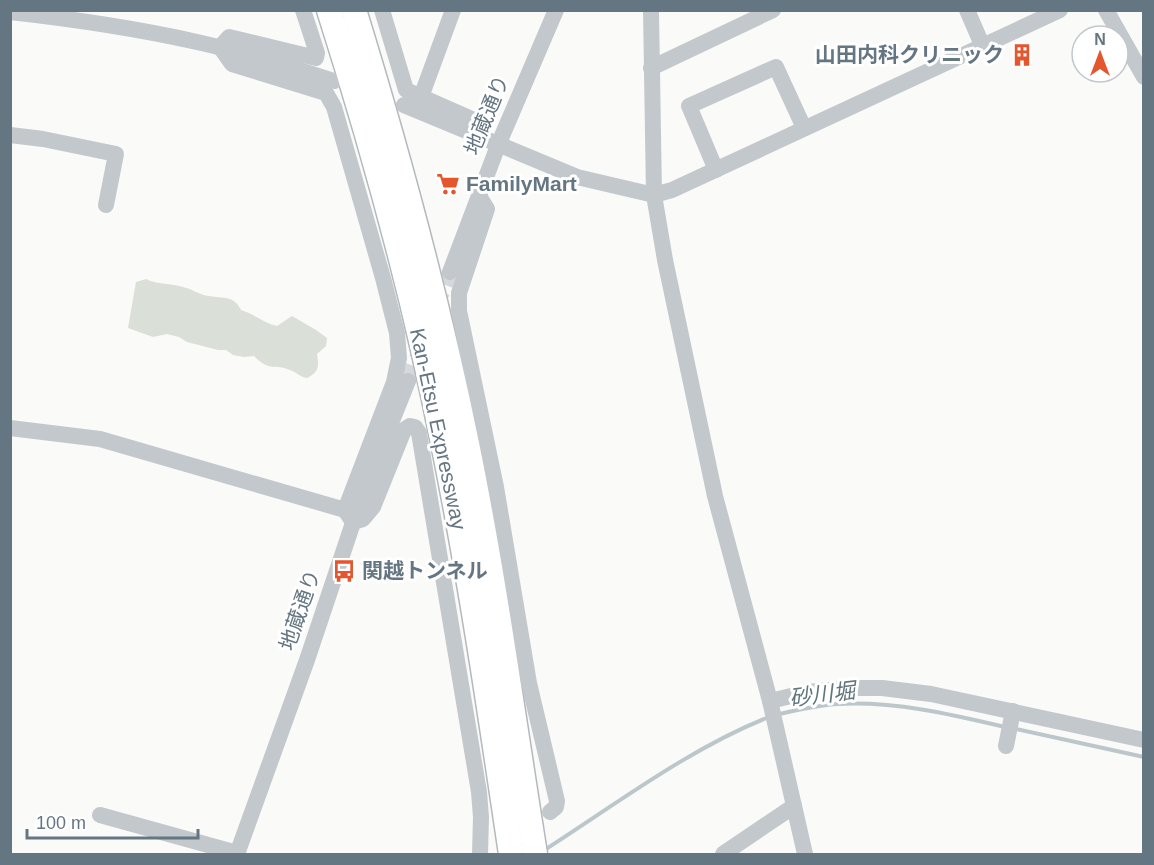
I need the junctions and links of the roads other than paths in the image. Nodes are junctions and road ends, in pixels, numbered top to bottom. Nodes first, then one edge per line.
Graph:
1 (303, 10) edge
2 (329, 10) edge
3 (354, 10) edge
4 (382, 10) edge
5 (453, 10) edge
6 (556, 10) edge
7 (651, 10) edge
8 (773, 10) edge
9 (967, 10) edge
10 (1060, 10) edge
11 (1106, 10) edge
12 (10, 12) edge
13 (44, 13) edge
14 (220, 47) junction
15 (983, 47) junction
16 (651, 68) junction
17 (1143, 77) edge
18 (334, 81) dead end
19 (421, 97) junction
20 (404, 105) dead end
21 (804, 128) junction
22 (476, 134) junction
23 (10, 135) edge
24 (499, 143) junction
25 (716, 170) junction
26 (654, 195) junction
27 (479, 196) junction
28 (106, 206) dead end
29 (450, 272) tunnel mouth
30 (408, 381) tunnel mouth
31 (10, 428) edge
32 (349, 516) junction
33 (770, 703) junction
34 (1012, 714) junction
35 (1143, 740) edge
36 (1007, 743) dead end
37 (794, 806) junction
38 (100, 815) dead end
39 (540, 831) edge
40 (496, 851) edge
41 (237, 854) edge
42 (549, 855) edge
43 (723, 855) edge
44 (805, 855) edge

1 - 14 street
2 - 40 highway, Kan-Etsu Expressway
3 - 39 highway, Kan-Etsu Expressway
4 - 19 street
5 - 19 street
6 - 24 street, 地蔵通り
7 - 16 street
8 - 16 street
9 - 15 street
10 - 15 street
11 - 17 street
12 - 13 street
13 - 14 street
14 - 18 street
14 - 32 street
15 - 21 street
16 - 26 street
19 - 22 street
20 - 22 street
21 - 25 street
21 - 25 street
22 - 24 street
23 - 28 street
24 - 26 street
24 - 27 street, 地蔵通り
25 - 26 street
26 - 33 street
27 - 29 street, 地蔵通り
27 - 39 street
30 - 32 street, 地蔵通り
31 - 32 street
32 - 40 street
32 - 41 street, 地蔵通り
33 - 34 street
33 - 37 street
34 - 35 street
34 - 36 street
37 - 43 street
37 - 44 street
38 - 41 street
39 - 42 highway, Kan-Etsu Expressway

